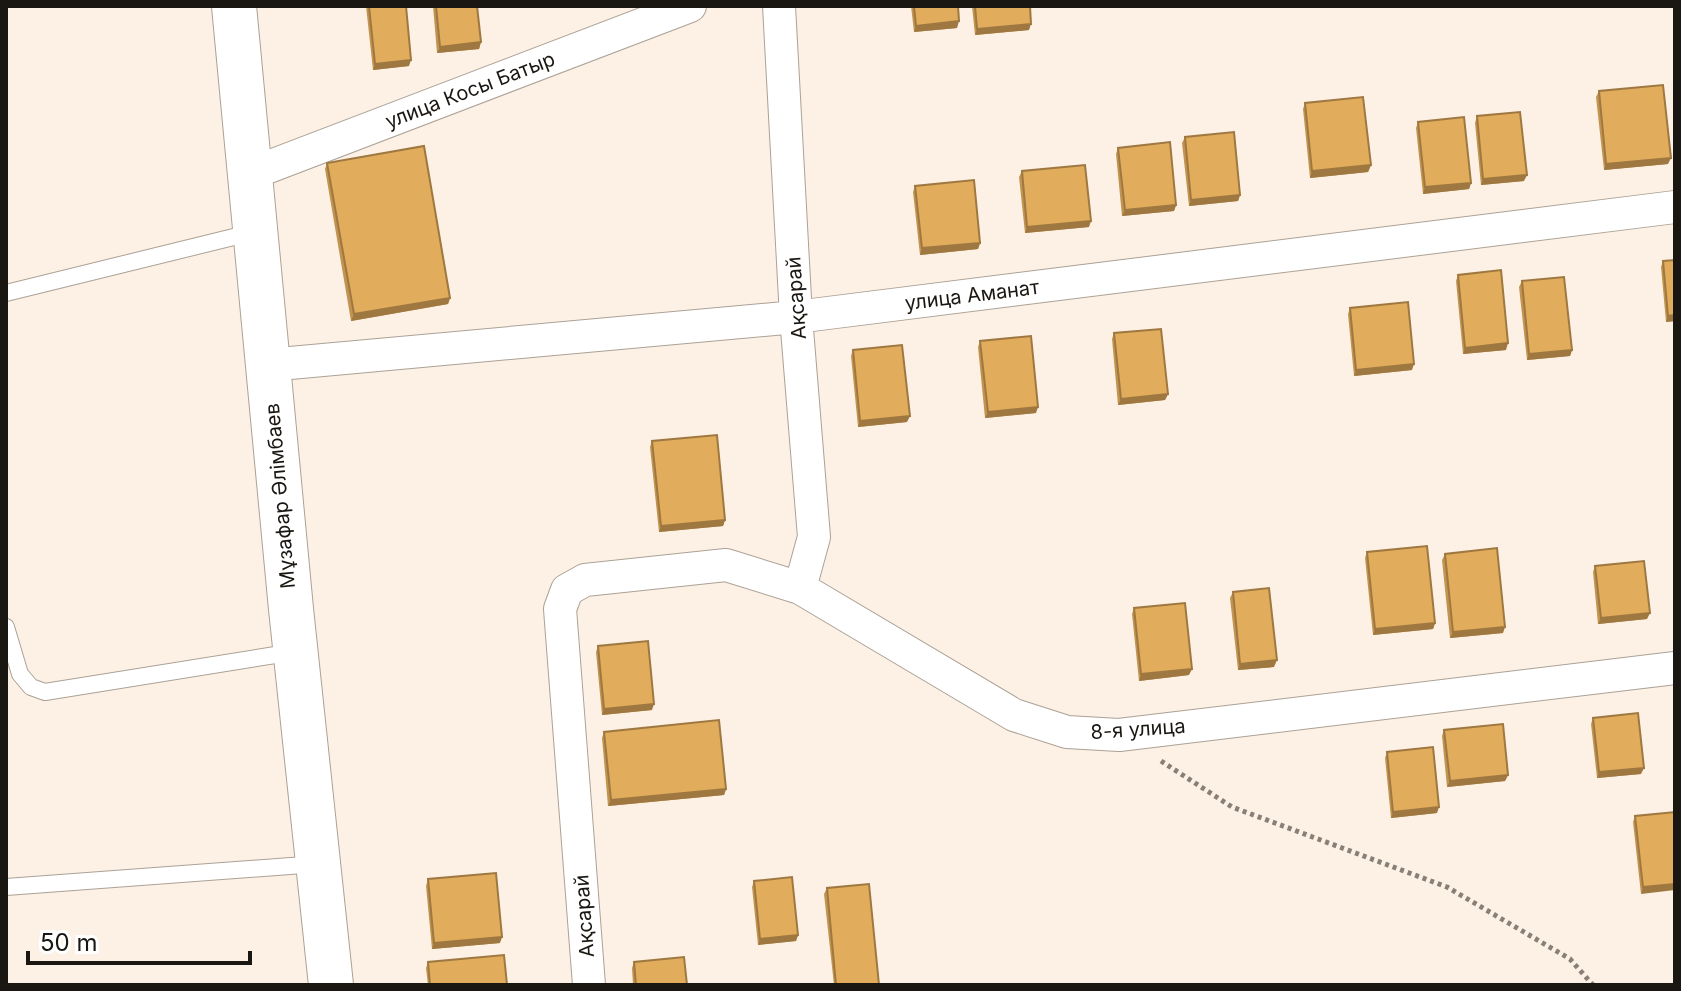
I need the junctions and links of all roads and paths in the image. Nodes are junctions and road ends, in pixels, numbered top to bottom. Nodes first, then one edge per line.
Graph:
1 (234, 6) edge
2 (690, 6) edge
3 (779, 6) edge
4 (250, 174) junction
5 (1675, 207) edge
6 (255, 232) junction
7 (6, 293) edge
8 (796, 317) junction
9 (268, 365) junction
10 (800, 588) junction
11 (560, 609) joint
12 (6, 627) edge
13 (295, 651) junction
14 (1675, 668) edge
15 (1119, 735) junction
16 (318, 864) junction
17 (6, 887) edge
18 (331, 985) edge
19 (589, 985) edge
20 (1593, 985) edge

1 - 4 street, Мұзафар Әлімбаев
2 - 4 street, улица Косы Батыр
3 - 8 street, Ақсарай
4 - 6 street, Мұзафар Әлімбаев
5 - 8 street, улица Аманат
6 - 7 lane
6 - 9 street, Мұзафар Әлімбаев
8 - 9 street, улица Аманат
8 - 10 street, Ақсарай
9 - 13 street, Мұзафар Әлімбаев
10 - 11 street, 8-я улица
10 - 15 street, 8-я улица
11 - 19 street, Ақсарай
12 - 13 lane
13 - 16 street, Мұзафар Әлімбаев
14 - 15 street, 8-я улица
15 - 20 path
16 - 17 lane
16 - 18 street, Мұзафар Әлімбаев

